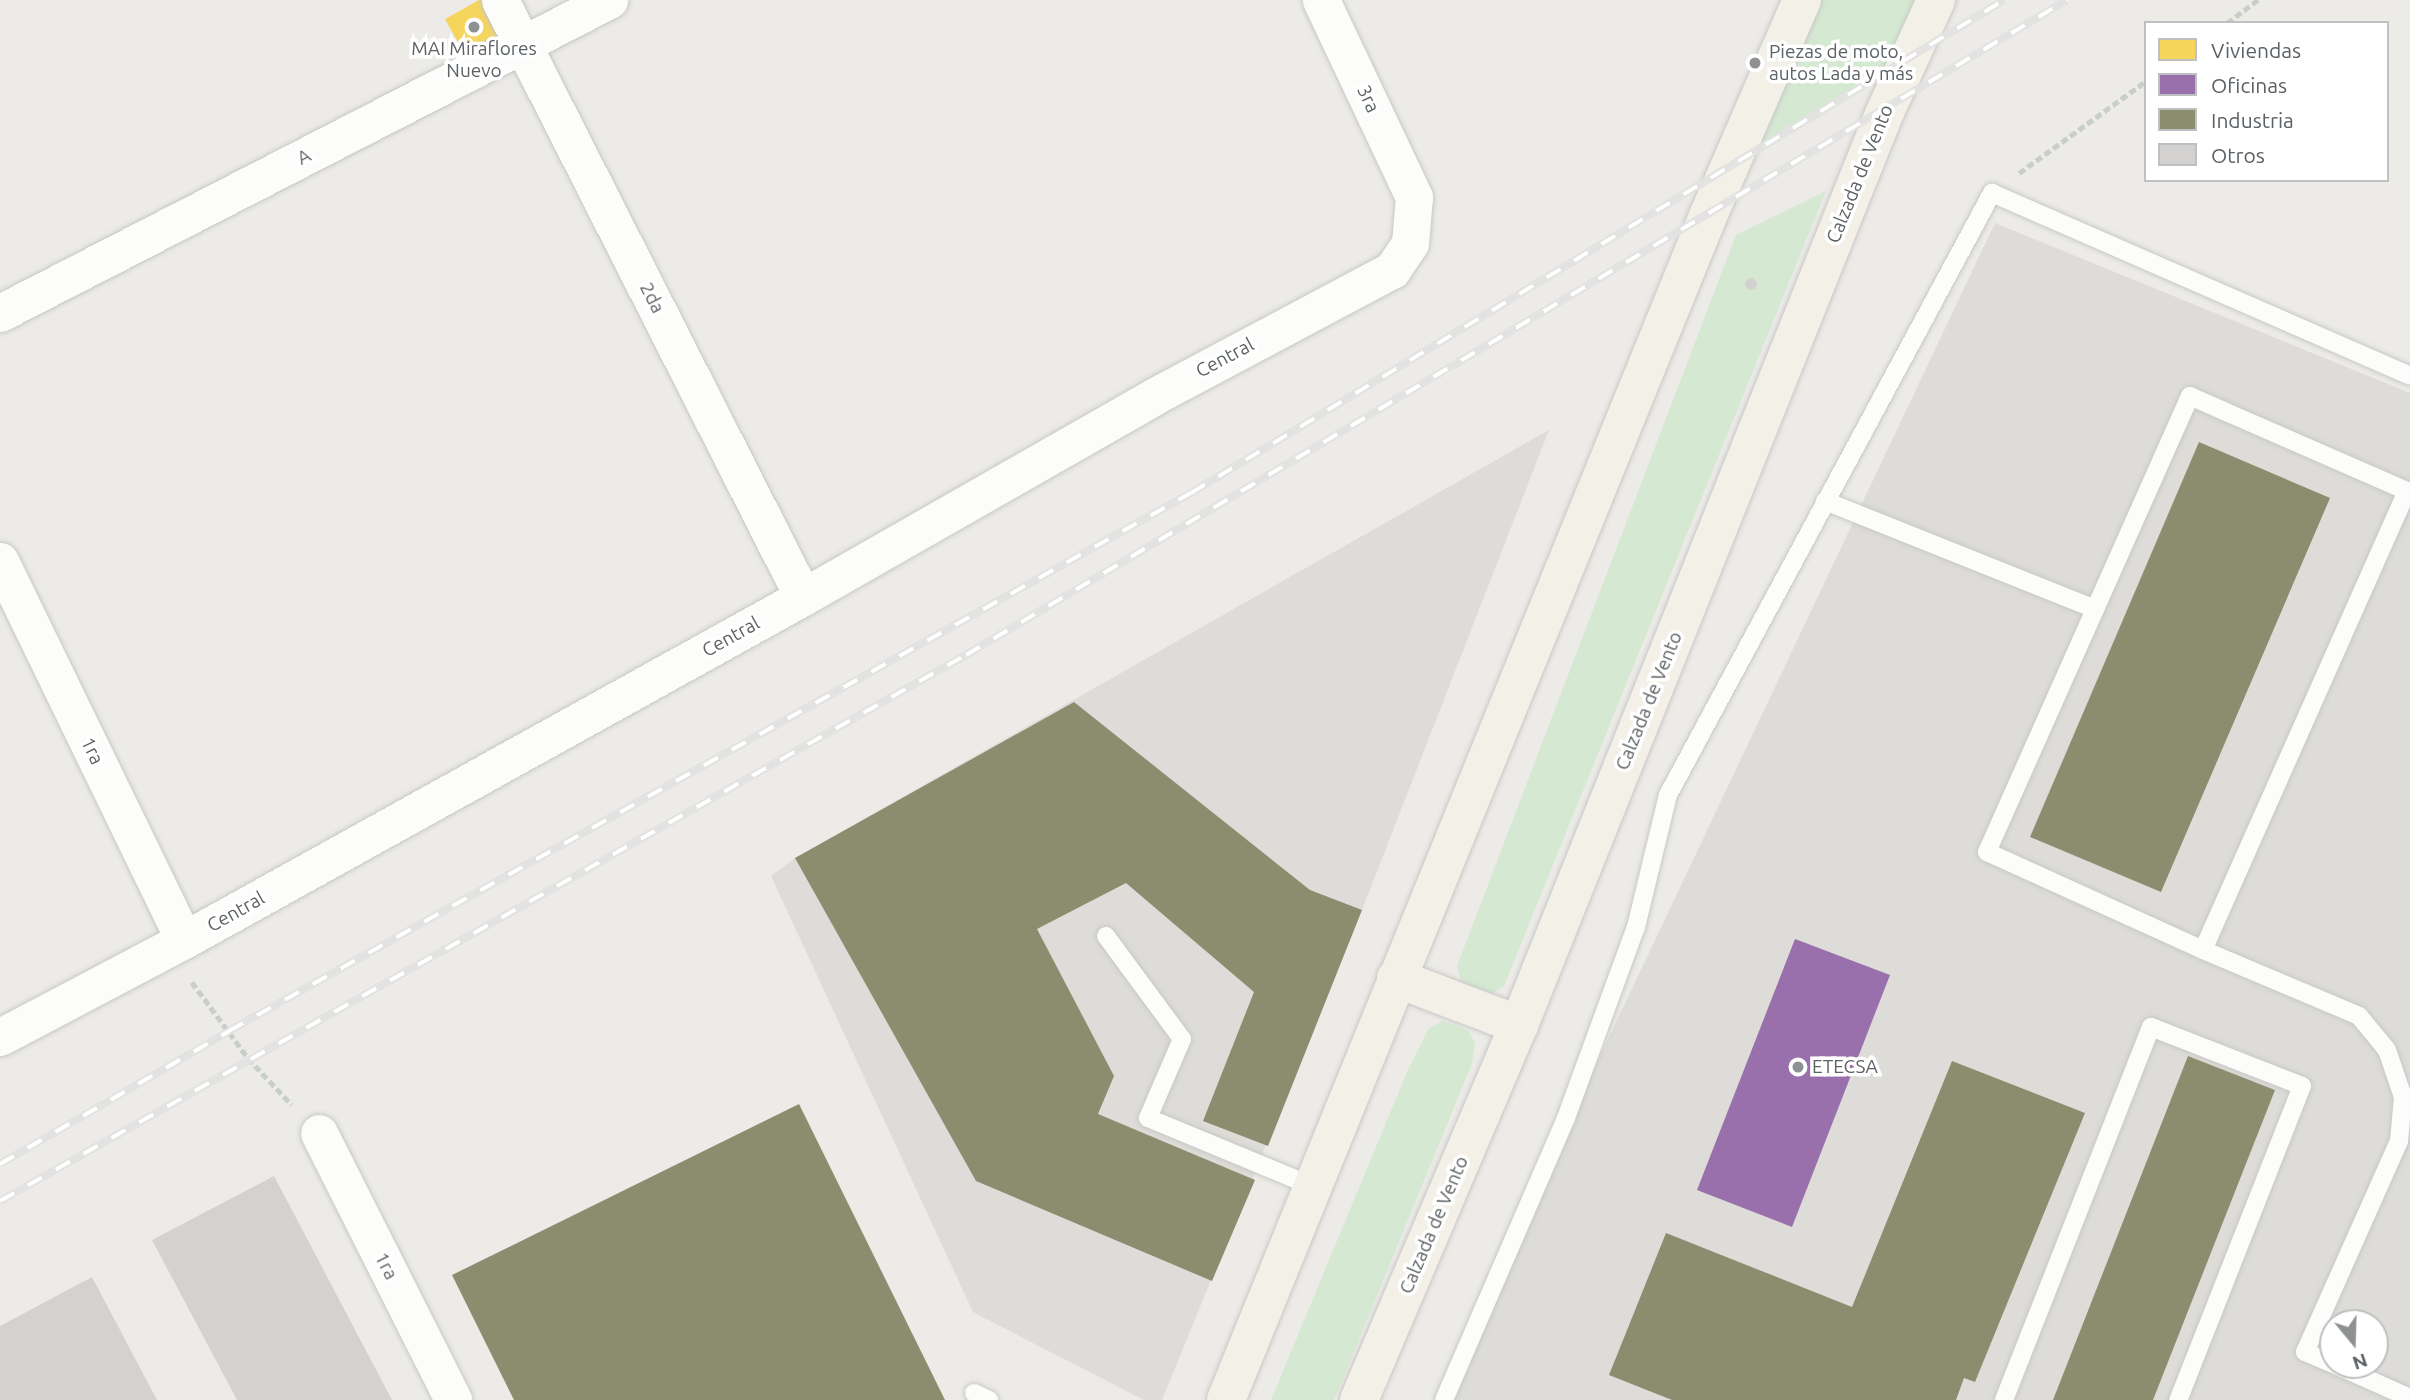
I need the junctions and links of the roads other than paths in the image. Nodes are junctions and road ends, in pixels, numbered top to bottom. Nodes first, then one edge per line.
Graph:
1 (500, 0) edge
2 (608, 0) edge
3 (1321, 0) edge
4 (1802, 0) edge
5 (1936, 0) edge
6 (523, 44) junction
7 (1414, 197) joint
8 (0, 313) edge
9 (2410, 376) edge
10 (1825, 501) junction
11 (0, 561) edge
12 (803, 597) junction
13 (2095, 610) junction
14 (1106, 936) dead end
15 (174, 945) junction
16 (2203, 950) junction
17 (1396, 978) junction
18 (1519, 1025) junction
19 (0, 1037) edge
20 (318, 1133) road end
21 (1312, 1186) junction
22 (2324, 1309) edge
23 (2319, 1321) edge
24 (2319, 1358) edge
25 (2368, 1379) edge
26 (2410, 1398) edge
27 (453, 1400) edge
28 (1226, 1400) edge
29 (1360, 1400) edge
30 (1444, 1400) edge
31 (2004, 1400) edge
32 (2178, 1400) edge

1 - 6 street, 2da
2 - 6 street, A
3 - 7 street, 3ra
4 - 17 main road
5 - 18 main road, Calzada de Vento
6 - 8 street, A
6 - 12 street, 2da
7 - 12 street, Central
9 - 10 lane
10 - 13 lane
10 - 30 lane
11 - 15 street, 1ra
12 - 15 street, Central
13 - 16 lane
13 - 16 lane
14 - 21 lane
15 - 19 street, Central
16 - 22 lane
17 - 18 main road
17 - 21 main road
18 - 29 main road, Calzada de Vento
20 - 27 street, 1ra
21 - 28 main road
23 - 24 lane
25 - 26 lane
31 - 32 lane

